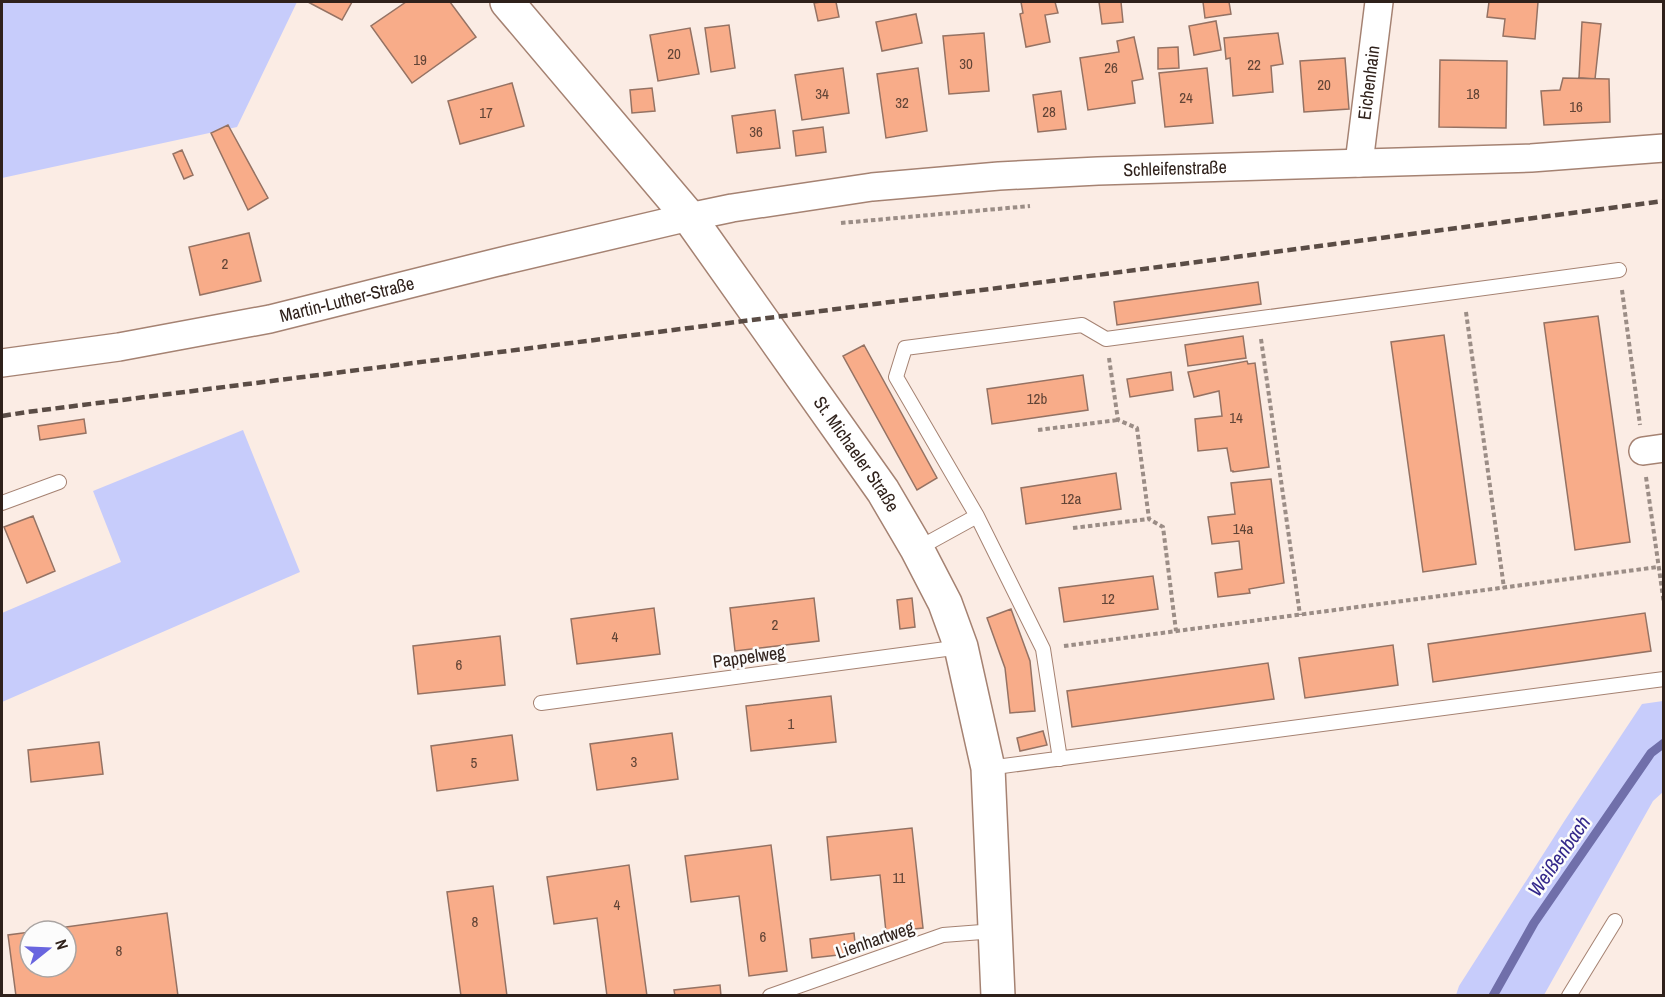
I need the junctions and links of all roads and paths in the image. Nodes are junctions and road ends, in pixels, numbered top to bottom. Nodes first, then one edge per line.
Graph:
1 (507, 2) edge
2 (1379, 2) edge
3 (1664, 148) edge
4 (1359, 163) junction
5 (689, 217) junction
6 (1619, 270) dead end
7 (1463, 291) junction
8 (1258, 318) junction
9 (1106, 339) junction
10 (2, 363) edge
11 (1118, 420) junction
12 (1038, 430) dead end
13 (59, 482) dead end
14 (2, 503) edge
15 (977, 516) junction
16 (1149, 519) junction
17 (1073, 528) dead end
18 (917, 549) junction
19 (1659, 567) dead end
20 (1504, 588) junction
21 (1300, 615) junction
22 (1176, 631) junction
23 (961, 647) junction
24 (1043, 649) junction
25 (1664, 679) edge
26 (541, 703) dead end
27 (1060, 759) junction
28 (988, 768) junction
29 (1615, 921) dead end
30 (995, 931) junction
31 (770, 996) edge
32 (998, 996) edge
33 (1569, 996) edge

1 - 5 main road, St. Michaeler Straße
2 - 4 street, Eichenhain
3 - 4 street, Schleifenstraße
4 - 5 street, Schleifenstraße
5 - 10 street, Martin-Luther-Straße
5 - 18 main road, St. Michaeler Straße
6 - 7 lane
7 - 8 lane
7 - 20 path
8 - 9 lane
8 - 21 path
9 - 11 path
9 - 15 lane
11 - 12 path
11 - 16 path
13 - 14 lane
15 - 18 lane
15 - 24 lane
16 - 17 path
16 - 22 path
18 - 23 main road, St. Michaeler Straße
19 - 20 path
20 - 21 path
21 - 22 path
22 - 24 path
23 - 26 lane, Pappelweg
23 - 28 main road, St. Michaeler Straße
24 - 27 lane
25 - 27 lane
27 - 28 lane
28 - 30 main road, St. Michaeler Straße
29 - 33 lane
30 - 31 lane, Lienhartweg
30 - 32 main road, St. Michaeler Straße

